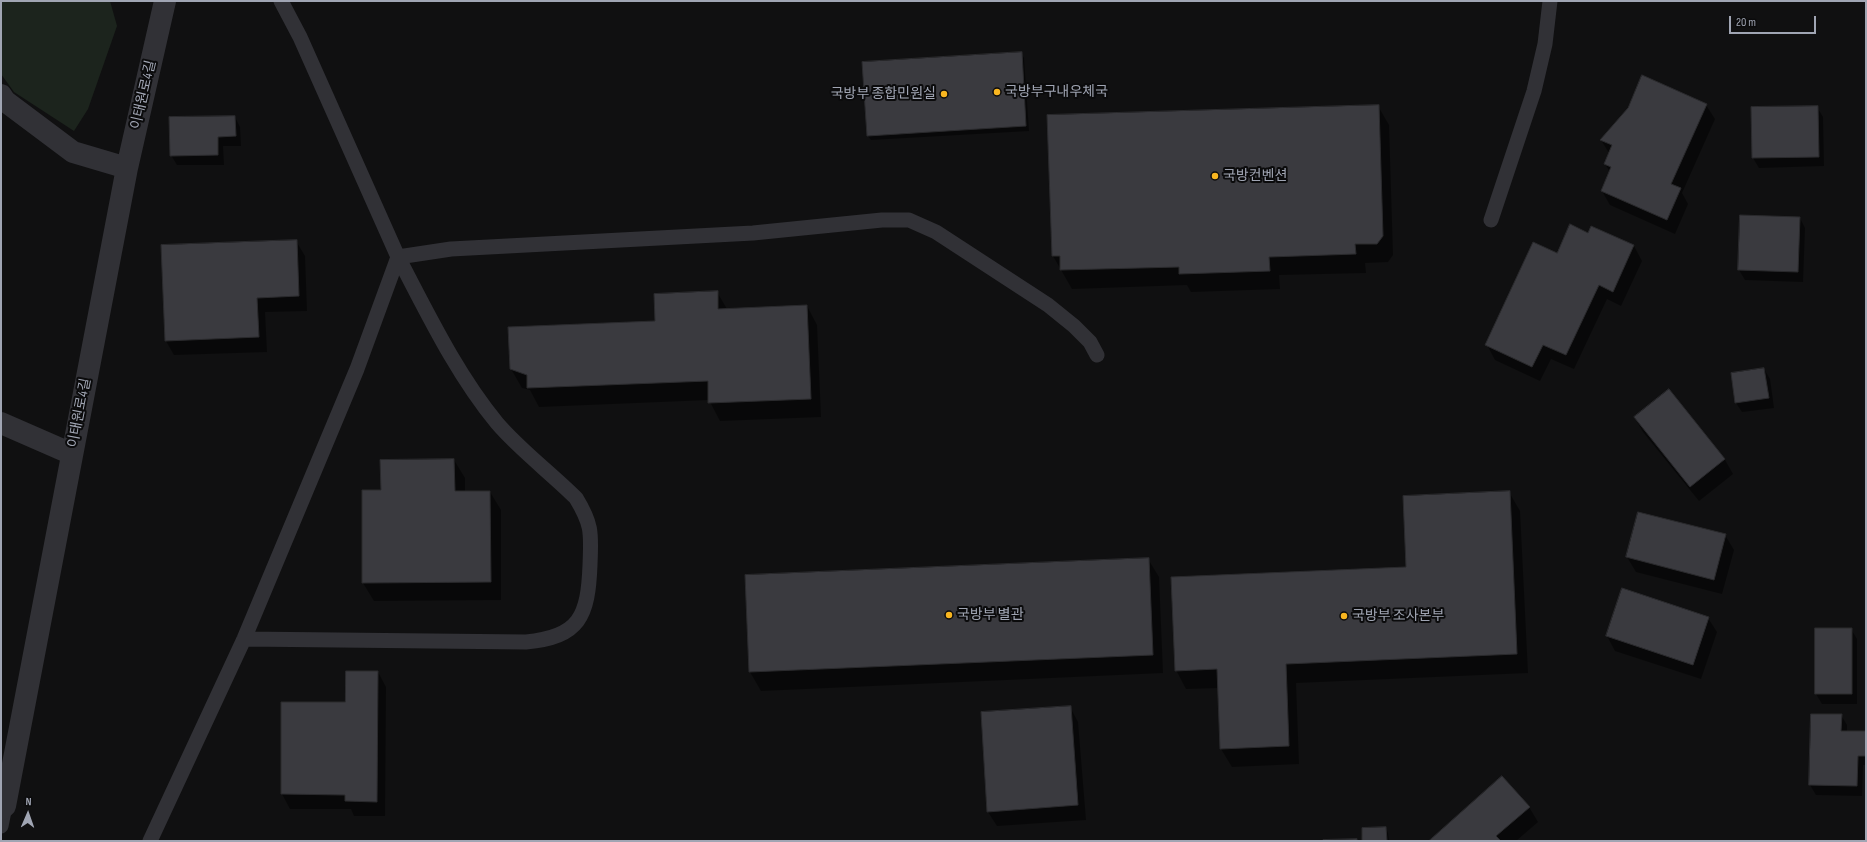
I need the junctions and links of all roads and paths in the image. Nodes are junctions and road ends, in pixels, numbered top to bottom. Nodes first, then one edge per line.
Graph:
1 (165, 1) edge
2 (281, 1) edge
3 (1550, 1) edge
4 (1, 95) edge
5 (127, 168) junction
6 (1491, 220) dead end
7 (398, 256) junction
8 (1097, 355) dead end
9 (1, 423) edge
10 (72, 454) junction
11 (244, 639) junction
12 (2, 813) edge
13 (150, 841) edge

1 - 5 street, 이태원로4길
2 - 7 lane
3 - 6 lane
4 - 5 street
5 - 10 street, 이태원로4길
7 - 8 lane
7 - 11 lane
7 - 11 lane
9 - 10 street
10 - 12 street, 이태원로4길
11 - 13 lane

